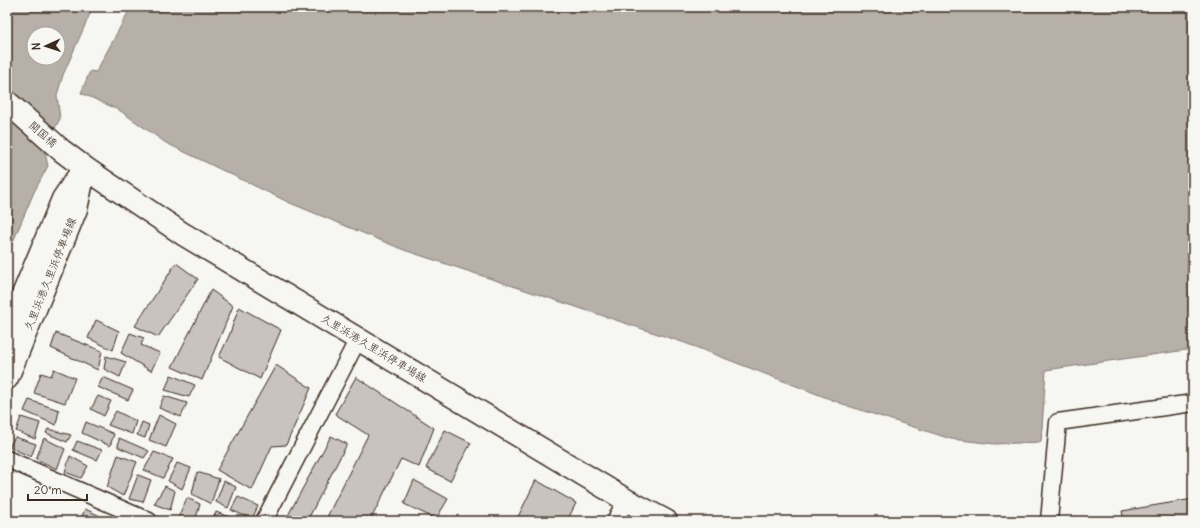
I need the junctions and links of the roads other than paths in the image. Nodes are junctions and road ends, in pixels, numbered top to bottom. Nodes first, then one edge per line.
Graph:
1 (7, 102) edge
2 (85, 168) junction
3 (7, 333) edge
4 (358, 339) junction
5 (7, 378) edge
6 (1193, 403) edge
7 (7, 459) edge
8 (626, 500) junction
9 (149, 521) edge
10 (264, 521) edge
11 (615, 521) edge
12 (666, 521) edge
13 (1050, 521) edge

1 - 2 main road, 開国橋
2 - 3 main road, 久里浜港久里浜停車場線
2 - 4 main road, 久里浜港久里浜停車場線
2 - 5 main road, 久里浜港久里浜停車場線
4 - 8 main road, 久里浜港久里浜停車場線
4 - 10 street
6 - 13 street
7 - 9 street
8 - 11 street
8 - 12 main road, 久里浜港久里浜停車場線

